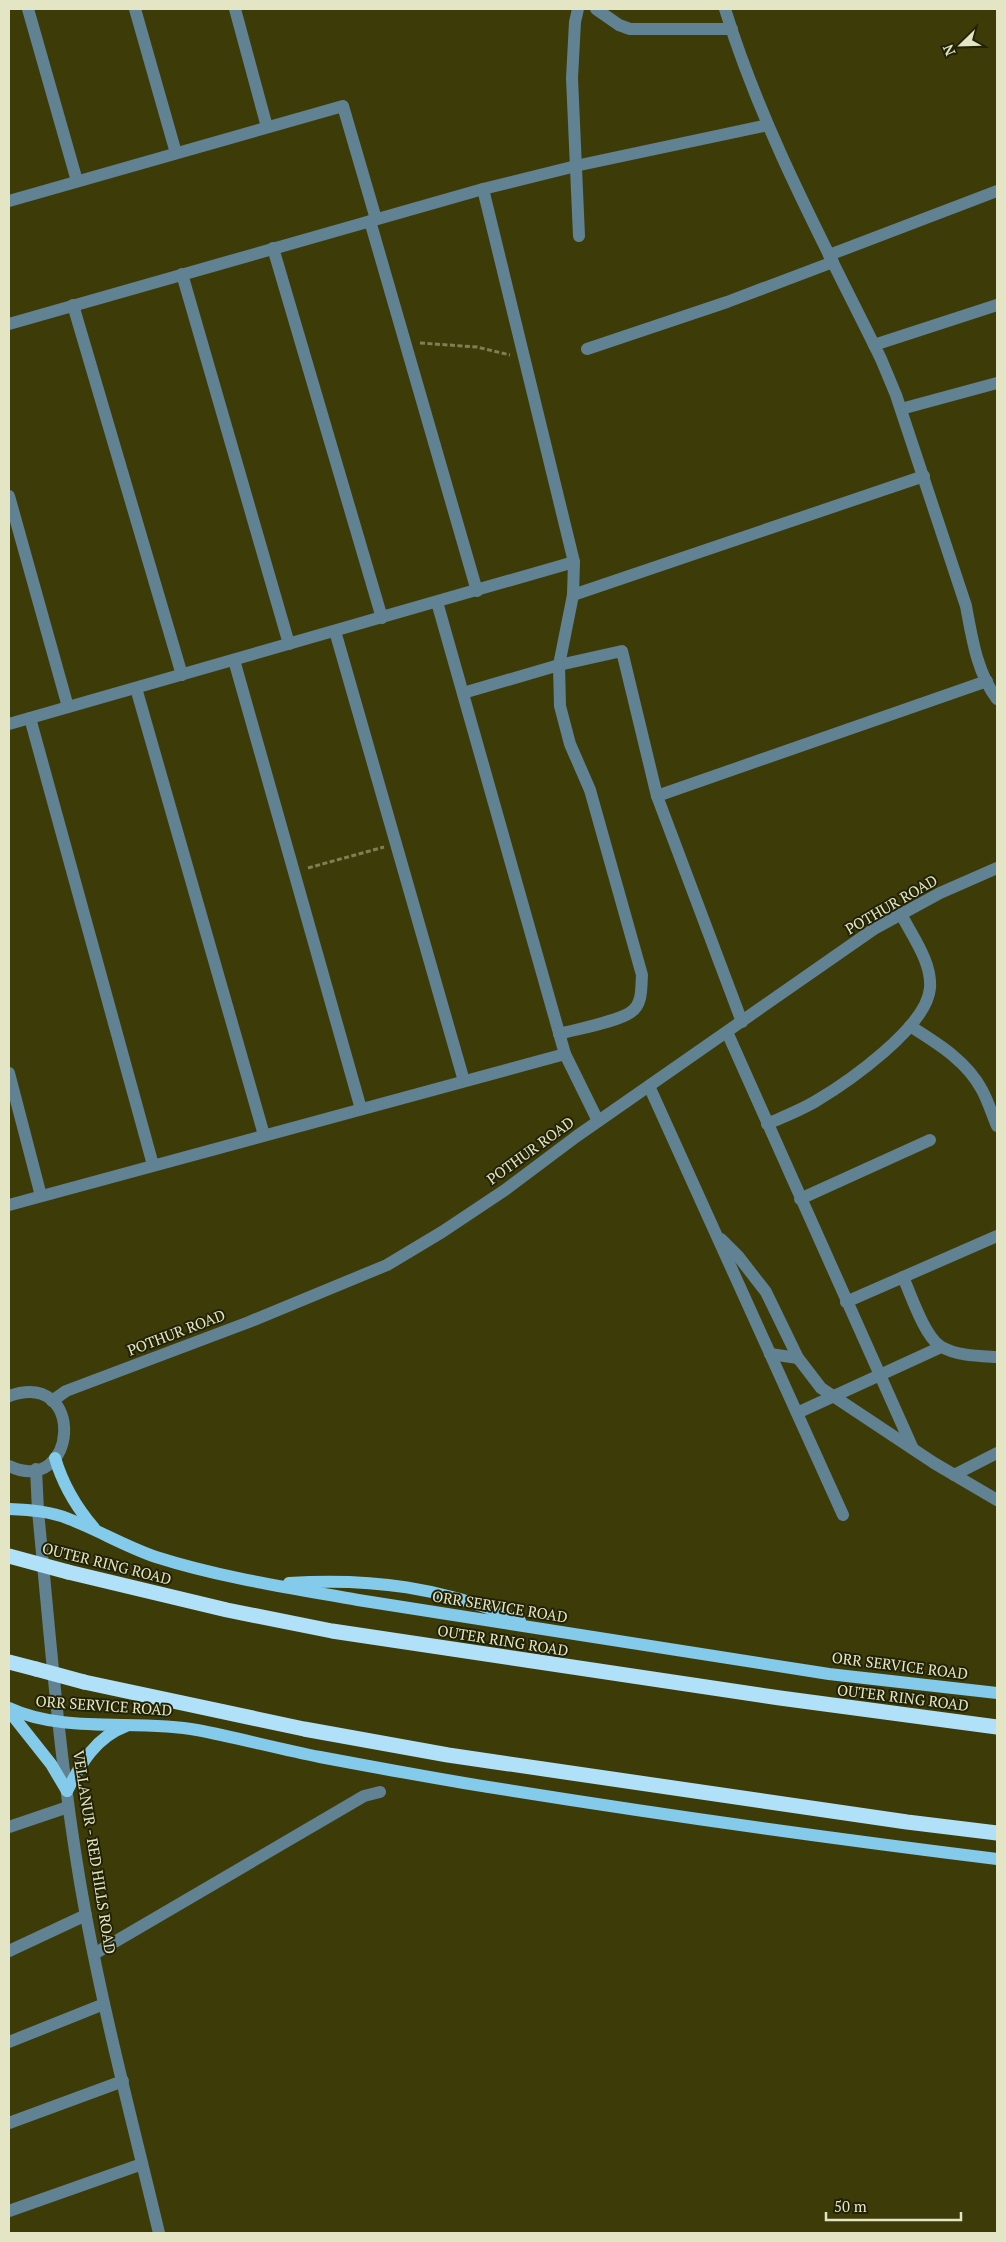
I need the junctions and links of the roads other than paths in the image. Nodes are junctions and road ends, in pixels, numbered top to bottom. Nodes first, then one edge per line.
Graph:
1 (28, 9) edge
2 (135, 9) edge
3 (235, 9) edge
4 (578, 9) edge
5 (596, 9) edge
6 (726, 9) edge
7 (732, 30) junction
8 (768, 125) junction
9 (267, 127) junction
10 (176, 153) junction
11 (574, 166) junction
12 (76, 181) junction
13 (483, 189) junction
14 (997, 191) edge
15 (9, 200) edge
16 (373, 220) junction
17 (579, 236) dead end
18 (273, 248) junction
19 (831, 258) junction
20 (182, 274) junction
21 (73, 305) junction
22 (997, 305) edge
23 (9, 324) edge
24 (874, 345) junction
25 (588, 349) dead end
26 (997, 383) edge
27 (901, 409) junction
28 (924, 476) junction
29 (9, 496) edge
30 (574, 562) junction
31 (478, 591) junction
32 (573, 595) junction
33 (437, 602) junction
34 (382, 618) junction
35 (335, 631) junction
36 (289, 644) junction
37 (234, 660) junction
38 (559, 665) junction
39 (182, 675) junction
40 (987, 681) junction
41 (136, 688) junction
42 (463, 694) junction
43 (997, 699) edge
44 (68, 707) junction
45 (30, 718) junction
46 (9, 724) edge
47 (656, 796) junction
48 (997, 868) edge
49 (901, 914) junction
50 (742, 1022) junction
51 (910, 1026) junction
52 (727, 1032) junction
53 (559, 1034) junction
54 (565, 1054) junction
55 (9, 1073) edge
56 (464, 1081) junction
57 (649, 1086) junction
58 (361, 1109) junction
59 (598, 1121) junction
60 (767, 1124) junction
61 (997, 1126) edge
62 (264, 1135) junction
63 (930, 1140) dead end
64 (153, 1166) junction
65 (41, 1196) junction
66 (800, 1198) junction
67 (9, 1205) edge
68 (716, 1233) junction
69 (997, 1236) edge
70 (903, 1277) junction
71 (846, 1302) junction
72 (941, 1346) junction
73 (770, 1354) junction
74 (997, 1357) edge
75 (798, 1358) junction
76 (879, 1375) junction
77 (9, 1396) edge
78 (833, 1396) junction
79 (52, 1401) junction
80 (797, 1413) junction
81 (912, 1449) junction
82 (997, 1453) edge
83 (55, 1458) junction
84 (9, 1466) edge
85 (36, 1469) junction
86 (954, 1474) junction
87 (997, 1500) edge
88 (9, 1508) edge
89 (38, 1511) junction
90 (843, 1516) dead end
91 (96, 1530) junction
92 (9, 1556) edge
93 (271, 1584) junction
94 (536, 1628) junction
95 (9, 1662) edge
96 (997, 1693) edge
97 (9, 1710) edge
98 (59, 1720) junction
99 (131, 1724) junction
100 (997, 1727) edge
101 (67, 1791) junction
102 (380, 1792) dead end
103 (68, 1807) junction
104 (9, 1827) edge
105 (997, 1833) edge
106 (997, 1859) edge
107 (86, 1915) junction
108 (9, 1951) edge
109 (94, 1954) junction
110 (104, 2004) junction
111 (9, 2042) edge
112 (123, 2081) junction
113 (9, 2123) edge
114 (142, 2164) junction
115 (9, 2210) edge
116 (159, 2233) edge

1 - 12 street
2 - 10 street
3 - 9 street
4 - 11 street
5 - 7 street
6 - 7 street
7 - 8 street
8 - 11 street
8 - 19 street
9 - 10 street
9 - 16 street
10 - 12 street
11 - 13 street
11 - 17 street
12 - 15 street
13 - 16 street
13 - 30 street
14 - 19 street
16 - 18 street
16 - 31 street
18 - 20 street
18 - 34 street
19 - 24 street
19 - 25 street
20 - 21 street
20 - 36 street
21 - 23 street
21 - 39 street
22 - 24 street
24 - 27 street
26 - 27 street
27 - 28 street
28 - 32 street
28 - 40 street
29 - 44 street
30 - 31 street
30 - 32 street
31 - 33 street
32 - 38 street
33 - 34 street
33 - 42 street
34 - 35 street
35 - 36 street
35 - 56 street
36 - 37 street
37 - 39 street
37 - 58 street
38 - 42 street
38 - 47 street
38 - 53 street
39 - 41 street
40 - 43 street
40 - 47 street
41 - 44 street
41 - 62 street
42 - 53 street
44 - 45 street
45 - 46 street
45 - 64 street
47 - 50 street
48 - 49 street, POTHUR ROAD
49 - 50 street, POTHUR ROAD
49 - 51 street
50 - 52 street, POTHUR ROAD
51 - 60 street
51 - 61 street
52 - 57 street, POTHUR ROAD
52 - 60 street
53 - 54 street
54 - 56 street
54 - 59 street
55 - 65 street
56 - 58 street
57 - 59 street, POTHUR ROAD
57 - 68 street
58 - 62 street
59 - 79 street, POTHUR ROAD
60 - 66 street
62 - 64 street
63 - 66 street
64 - 65 street
65 - 67 street
66 - 71 street
68 - 73 street
68 - 75 street
69 - 70 street
70 - 71 street
70 - 72 street
71 - 76 street
72 - 74 street
72 - 76 street
73 - 75 street
73 - 80 street
75 - 78 street
76 - 78 street
76 - 81 street
77 - 79 street
78 - 80 street
78 - 81 street
79 - 83 street
80 - 90 street
81 - 86 street
82 - 86 street
83 - 85 street
83 - 91 main road
84 - 85 street
85 - 89 street, VELLANUR - RED HILLS ROAD
86 - 87 street
88 - 89 main road, ORR SERVICE ROAD
89 - 91 main road, ORR SERVICE ROAD
89 - 98 street, VELLANUR - RED HILLS ROAD
91 - 93 main road, ORR SERVICE ROAD
92 - 100 highway, OUTER RING ROAD, bridge
93 - 94 main road, ORR SERVICE ROAD
93 - 94 main road
94 - 96 main road, ORR SERVICE ROAD
95 - 105 highway, bridge
97 - 98 main road, ORR SERVICE ROAD
97 - 101 main road
98 - 99 main road, ORR SERVICE ROAD
98 - 101 street, VELLANUR - RED HILLS ROAD
99 - 101 main road
99 - 106 main road, ORR SERVICE ROAD
101 - 103 street, VELLANUR - RED HILLS ROAD
102 - 109 street
103 - 104 street
103 - 107 street, VELLANUR - RED HILLS ROAD
107 - 108 street
107 - 109 street, VELLANUR - RED HILLS ROAD
109 - 110 street, VELLANUR - RED HILLS ROAD
110 - 111 street
110 - 112 street, VELLANUR - RED HILLS ROAD
112 - 113 street
112 - 114 street, VELLANUR - RED HILLS ROAD
114 - 115 street
114 - 116 street, VELLANUR - RED HILLS ROAD

